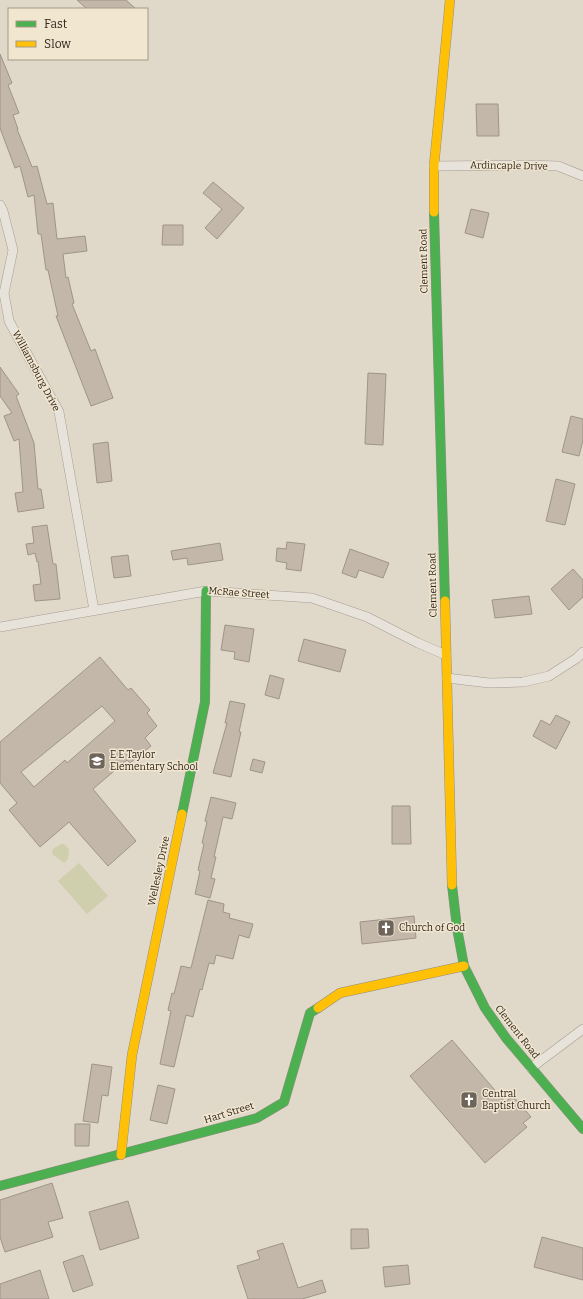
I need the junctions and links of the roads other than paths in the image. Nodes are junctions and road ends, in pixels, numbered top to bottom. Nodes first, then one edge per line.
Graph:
1 (450, 0) edge
2 (434, 166) junction
3 (583, 176) edge
4 (0, 205) edge
5 (2, 292) edge
6 (206, 591) junction
7 (94, 610) junction
8 (0, 627) edge
9 (583, 652) edge
10 (446, 655) junction
11 (447, 678) junction
12 (464, 966) junction
13 (583, 1029) edge
14 (531, 1068) junction
15 (583, 1129) edge
16 (121, 1155) junction
17 (0, 1186) edge

1 - 2 street, Clement Road
2 - 3 street, Ardincaple Drive
2 - 10 street, Clement Road
4 - 5 street, Williamsburg Drive
5 - 7 street, Williamsburg Drive
6 - 7 street, McRae Street
6 - 10 street, McRae Street
6 - 16 street, Wellesley Drive
7 - 8 street, McRae Street
9 - 11 street
10 - 11 street, Clement Road
11 - 12 street, Clement Road
12 - 14 street, Clement Road
12 - 16 street, Hart Street
13 - 14 street
14 - 15 street, Clement Road
16 - 17 street, Hart Street

